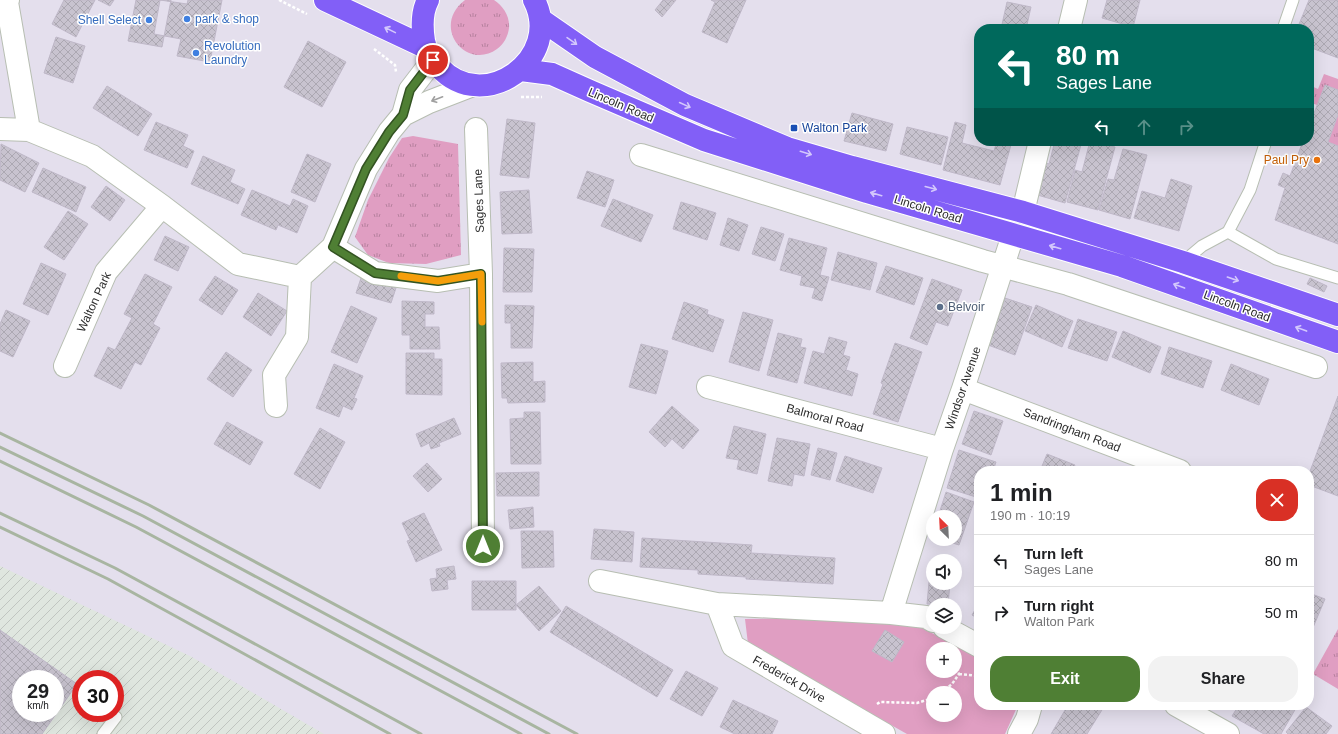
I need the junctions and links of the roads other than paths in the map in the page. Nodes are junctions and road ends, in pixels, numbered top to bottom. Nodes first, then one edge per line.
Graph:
1 (8, 0) edge
2 (325, 0) edge
3 (428, 0) edge
4 (1076, 0) edge
5 (1293, 0) edge
6 (537, 9) edge
7 (1070, 24) edge
8 (1285, 24) edge
9 (429, 54) junction
10 (521, 70) junction
11 (473, 85) junction
12 (403, 115) junction
13 (0, 129) edge
14 (476, 129) dead end
15 (29, 130) junction
16 (1039, 146) edge
17 (1264, 146) edge
18 (641, 155) dead end
19 (162, 206) junction
20 (1023, 212) junction
21 (1228, 232) junction
22 (1013, 235) junction
23 (333, 247) junction
24 (1182, 262) junction
25 (1003, 266) junction
26 (481, 274) junction
27 (300, 277) junction
28 (1338, 278) edge
29 (1338, 315) edge
30 (1338, 342) edge
31 (65, 366) dead end
32 (1316, 367) dead end
33 (708, 387) dead end
34 (963, 389) junction
35 (276, 406) dead end
36 (942, 449) junction
37 (1167, 466) edge
38 (483, 546) dead end
39 (600, 581) dead end
40 (717, 604) junction
41 (891, 613) junction
42 (926, 617) edge
43 (957, 634) edge
44 (974, 643) edge
45 (1029, 710) edge
46 (1185, 710) edge
47 (112, 722) edge
48 (103, 734) edge
49 (884, 734) edge
50 (1019, 734) edge
51 (1228, 734) edge

1 - 15 street
9 -> 2 highway
3 - 9 highway
4 - 7 street
5 - 8 lane
6 - 10 highway
6 -> 20 highway, Lincoln Road
9 - 11 highway
9 - 12 street
10 - 11 highway
22 -> 10 highway, Lincoln Road
11 -> 12 street
12 - 23 street
13 - 15 street
14 - 26 street, Sages Lane
15 - 19 street
16 - 20 street
17 - 21 lane
18 - 25 street
19 - 27 street
19 - 31 street, Walton Park
20 - 24 highway, Lincoln Road
21 - 24 lane
21 - 28 lane
22 - 25 street, Windsor Avenue
30 -> 22 highway, Lincoln Road
23 - 26 street
23 - 27 street
24 -> 29 highway, Lincoln Road
25 - 32 street
25 - 34 street, Windsor Avenue
26 - 38 street, Sages Lane
27 - 35 street
33 - 36 street, Balmoral Road
34 - 36 street, Windsor Avenue
34 - 37 street, Sandringham Road
36 - 41 street, Windsor Avenue
39 - 40 street
40 - 41 street
40 - 49 street, Frederick Drive
41 - 42 street
43 - 44 street
45 - 50 street
46 - 51 street
47 - 48 lane

